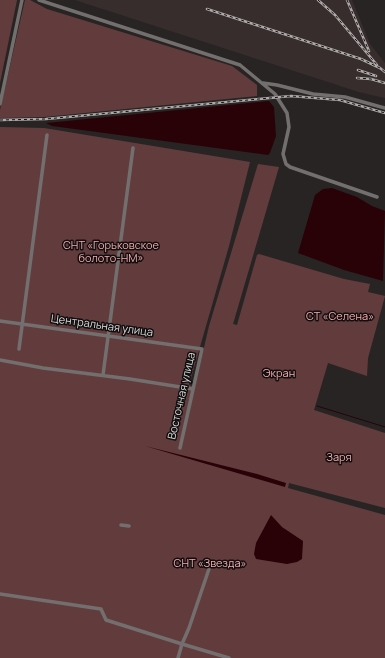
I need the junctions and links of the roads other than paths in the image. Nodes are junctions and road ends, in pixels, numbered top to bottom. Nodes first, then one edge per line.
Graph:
1 (22, 0) edge
2 (39, 0) edge
3 (262, 83) junction
4 (277, 84) junction
5 (268, 89) junction
6 (0, 104) edge
7 (385, 108) edge
8 (47, 135) dead end
9 (133, 148) dead end
10 (377, 197) dead end
11 (0, 321) edge
12 (22, 324) junction
13 (107, 336) junction
14 (19, 349) dead end
15 (202, 349) joint
16 (0, 360) edge
17 (103, 375) junction
18 (192, 389) junction
19 (180, 448) dead end
20 (121, 525) dead end
21 (130, 526) dead end
22 (211, 563) dead end
23 (0, 594) edge
24 (182, 644) junction
25 (178, 658) edge
26 (229, 658) edge

1 - 6 street
2 - 3 street
3 - 4 street
3 - 5 street
4 - 5 street
4 - 7 street
5 - 10 street
8 - 12 street
9 - 13 street
11 - 12 street, Центральная улица
12 - 13 street, Центральная улица
12 - 14 street
13 - 15 street, Центральная улица
13 - 17 street
15 - 18 street, Восточная улица
16 - 17 street
17 - 18 street
18 - 19 street, Восточная улица
20 - 21 street
22 - 24 street
23 - 24 street
24 - 25 street
24 - 26 street

